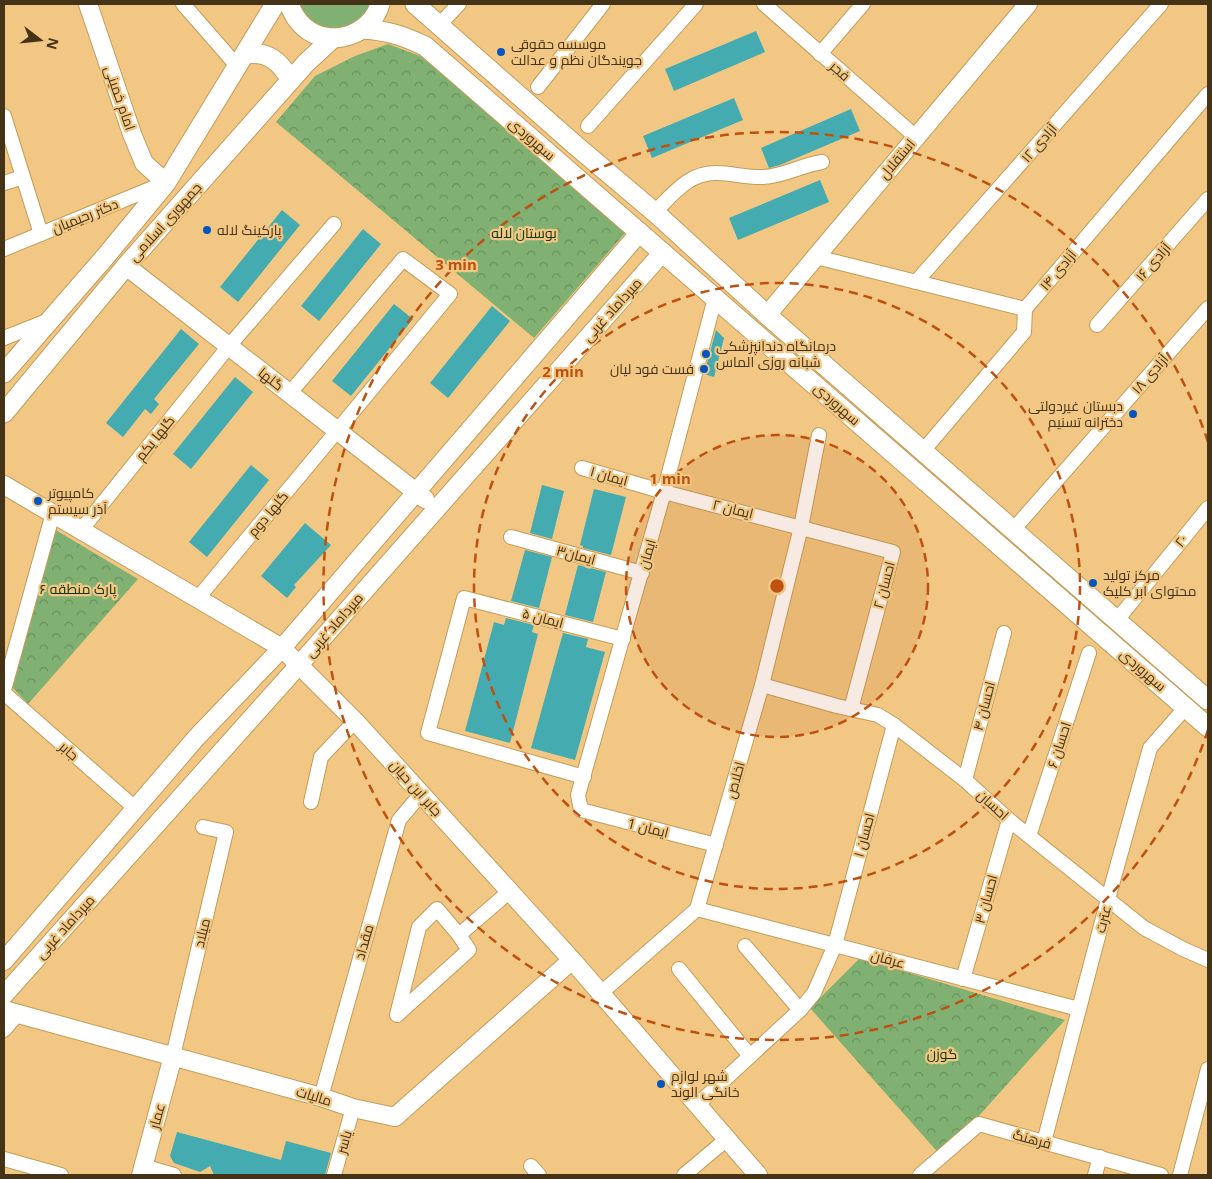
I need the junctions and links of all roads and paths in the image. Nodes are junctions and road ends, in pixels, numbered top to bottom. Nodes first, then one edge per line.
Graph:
1 (88, 4) edge
2 (183, 4) edge
3 (276, 4) edge
4 (289, 4) edge
5 (380, 4) edge
6 (415, 4) edge
7 (459, 4) edge
8 (603, 4) edge
9 (696, 4) edge
10 (764, 4) edge
11 (863, 4) edge
12 (1028, 4) edge
13 (1161, 4) edge
14 (439, 25) junction
15 (363, 29) junction
16 (333, 38) junction
17 (820, 54) junction
18 (241, 61) junction
19 (291, 80) junction
20 (538, 87) dead end
21 (1208, 94) edge
22 (541, 114) junction
23 (4, 116) edge
24 (588, 126) dead end
25 (525, 132) junction
26 (7, 137) edge
27 (916, 137) junction
28 (822, 162) dead end
29 (23, 176) junction
30 (4, 183) edge
31 (166, 183) junction
32 (1208, 199) edge
33 (655, 212) junction
34 (334, 224) dead end
35 (640, 232) junction
36 (41, 234) junction
37 (4, 250) edge
38 (663, 252) junction
39 (816, 257) junction
40 (126, 266) junction
41 (916, 282) junction
42 (715, 298) junction
43 (1208, 308) edge
44 (1024, 310) junction
45 (767, 315) junction
46 (48, 321) junction
47 (1097, 325) dead end
48 (4, 338) edge
49 (228, 346) junction
50 (4, 373) edge
51 (290, 394) junction
52 (4, 413) edge
53 (338, 431) junction
54 (819, 436) dead end
55 (923, 451) junction
56 (582, 468) dead end
57 (4, 485) edge
58 (416, 492) junction
59 (664, 492) junction
60 (1208, 508) edge
61 (436, 509) junction
62 (53, 513) junction
63 (801, 527) junction
64 (82, 530) junction
65 (1013, 530) junction
66 (511, 537) dead end
67 (642, 573) junction
68 (198, 598) junction
69 (1117, 620) junction
70 (1004, 633) dead end
71 (623, 639) junction
72 (282, 648) junction
73 (1089, 653) dead end
74 (299, 665) junction
75 (762, 685) junction
76 (4, 692) edge
77 (1208, 699) edge
78 (1186, 707) junction
79 (851, 709) junction
80 (355, 721) junction
81 (894, 725) junction
82 (1208, 727) edge
83 (584, 777) junction
84 (965, 780) junction
85 (421, 794) junction
86 (311, 802) dead end
87 (135, 808) junction
88 (581, 810) joint
89 (1009, 820) junction
90 (203, 827) dead end
91 (1029, 836) junction
92 (716, 845) junction
93 (510, 891) junction
94 (1108, 899) junction
95 (697, 909) junction
96 (459, 935) junction
97 (835, 945) junction
98 (745, 946) dead end
99 (572, 960) junction
100 (1208, 960) edge
101 (4, 961) edge
102 (679, 969) dead end
103 (963, 979) junction
104 (601, 993) junction
105 (4, 995) edge
106 (1079, 1009) junction
107 (800, 1010) junction
108 (11, 1012) edge
109 (4, 1030) edge
110 (173, 1056) junction
111 (750, 1056) junction
112 (1208, 1069) edge
113 (320, 1097) junction
114 (697, 1105) junction
115 (353, 1108) junction
116 (727, 1140) junction
117 (1044, 1142) junction
118 (1100, 1157) junction
119 (4, 1159) edge
120 (142, 1171) edge
121 (61, 1175) edge
122 (174, 1175) edge
123 (334, 1175) edge
124 (684, 1175) edge
125 (758, 1175) edge
126 (920, 1175) edge
127 (1095, 1175) edge
128 (1160, 1175) edge
129 (1180, 1175) edge

1 - 31 street, امام خمینی
2 - 18 street
3 - 18 main road, جمهوری اسلامی
4 - 16 main road
5 - 15 main road
6 - 14 main road, سهروردی
7 - 14 street
8 - 20 street
9 - 24 street
10 - 17 street, فجر
11 - 17 street
12 - 27 street, استقلال
13 - 41 street, آزادی ۱۲
14 - 22 main road, سهروردی
15 - 16 main road
15 - 25 main road, سهروردی
16 - 19 main road, جمهوری اسلامی
17 - 27 street, فجر
18 - 19 main road
18 - 31 main road, جمهوری اسلامی
19 - 40 main road, جمهوری اسلامی
21 - 44 street, آزادی ۱۴
22 - 25 main road
22 - 33 main road, سهروردی
23 - 26 street
25 - 35 main road, سهروردی
26 - 29 street
27 - 39 street, استقلال
28 - 33 street
29 - 30 street
29 - 36 street
31 - 36 street, دکتر رحیمیان
31 - 46 main road, جمهوری اسلامی
32 - 47 street, آزادی ۱۶
33 - 45 main road, سهروردی
34 - 49 street, گلها یکم
35 - 38 main road, سهروردی
35 - 58 street, میرداماد غربی
36 - 37 street, دکتر رحیمیان
38 - 42 main road, سهروردی
38 - 61 street, میرداماد غربی
39 - 41 street
39 - 45 street, استقلال
40 - 49 street, گلها
40 - 52 main road, جمهوری اسلامی
41 - 44 street
42 - 59 street, ایمان
42 - 78 main road, سهروردی
43 - 65 street, آزادی ۱۸
44 - 55 street
45 - 55 main road, سهروردی
46 - 48 street
46 - 50 main road, جمهوری اسلامی
49 - 51 street, گلها
49 - 64 street, گلها یکم
51 - 53 street, گلها
51 - 53 street, گلها دوم
53 - 58 street, گلها
53 - 68 street, گلها دوم
54 - 63 street, اخلاص
55 - 65 main road, سهروردی
56 - 59 street, ایمان ۱
57 - 62 street, جابر ابن حیان
58 - 61 street, گلها
58 - 72 street, میرداماد غربی
59 - 63 street, ایمان ۲
59 - 67 street, ایمان
60 - 69 street, ۲۰
61 - 74 street, میرداماد غربی
62 - 64 street, جابر ابن حیان
62 - 76 street
63 - 75 street, اخلاص
63 - 79 street, احسان ۲
64 - 68 street, جابر ابن حیان
65 - 69 main road, سهروردی
66 - 67 street, ایمان۳
67 - 71 street, ایمان
68 - 72 street, جابر ابن حیان
69 - 77 main road, سهروردی
70 - 84 street, احسان ۴
71 - 83 street, ایمان
71 - 83 street, ایمان ۵
72 - 74 street, جابر ابن حیان
72 - 87 street, میرداماد غربی
73 - 91 street, احسان ۶
74 - 80 street, جابر ابن حیان
74 - 105 street, میرداماد غربی
75 - 79 street, احسان
75 - 92 street, اخلاص
76 - 87 street, جابر
78 - 82 main road, سهروردی
78 - 94 street, عترت
79 - 81 street, احسان
80 - 85 street, جابر ابن حیان
80 - 86 street
81 - 84 street, احسان
81 - 97 street, احسان ۱
83 - 88 street, ایمان
84 - 89 street, احسان
85 - 93 street, جابر ابن حیان
85 - 113 street, مقداد
87 - 101 street, میرداماد غربی
88 - 92 street, ایمان 1
89 - 91 street, احسان
89 - 103 street, احسان ۳
90 - 110 street, میلاد
91 - 94 street, احسان
92 - 95 street, اخلاص
93 - 96 street
93 - 99 street, جابر ابن حیان
94 - 100 street, احسان
94 - 106 street, عترت
95 - 97 street, عرفان
95 - 104 street
96 - 96 street
97 - 103 street, عرفان
97 - 107 street, احسان ۱
98 - 107 street
99 - 104 street, جابر ابن حیان
99 - 115 street, مالیات
102 - 111 street
103 - 106 street, عرفان
104 - 114 street, جابر ابن حیان
106 - 117 street, عترت
107 - 111 street, احسان ۱
108 - 109 street
108 - 110 street, مالیات
110 - 113 street, مالیات
110 - 120 street, عمار
111 - 114 street, احسان ۱
112 - 129 street
113 - 115 street, مالیات
114 - 116 street, جابر ابن حیان
115 - 123 street, یاسر
116 - 124 street
116 - 125 street, جابر ابن حیان
117 - 118 street, فرهنگ
117 - 126 street, فرهنگ
118 - 127 street
118 - 128 street, فرهنگ
119 - 121 street
120 - 122 street

